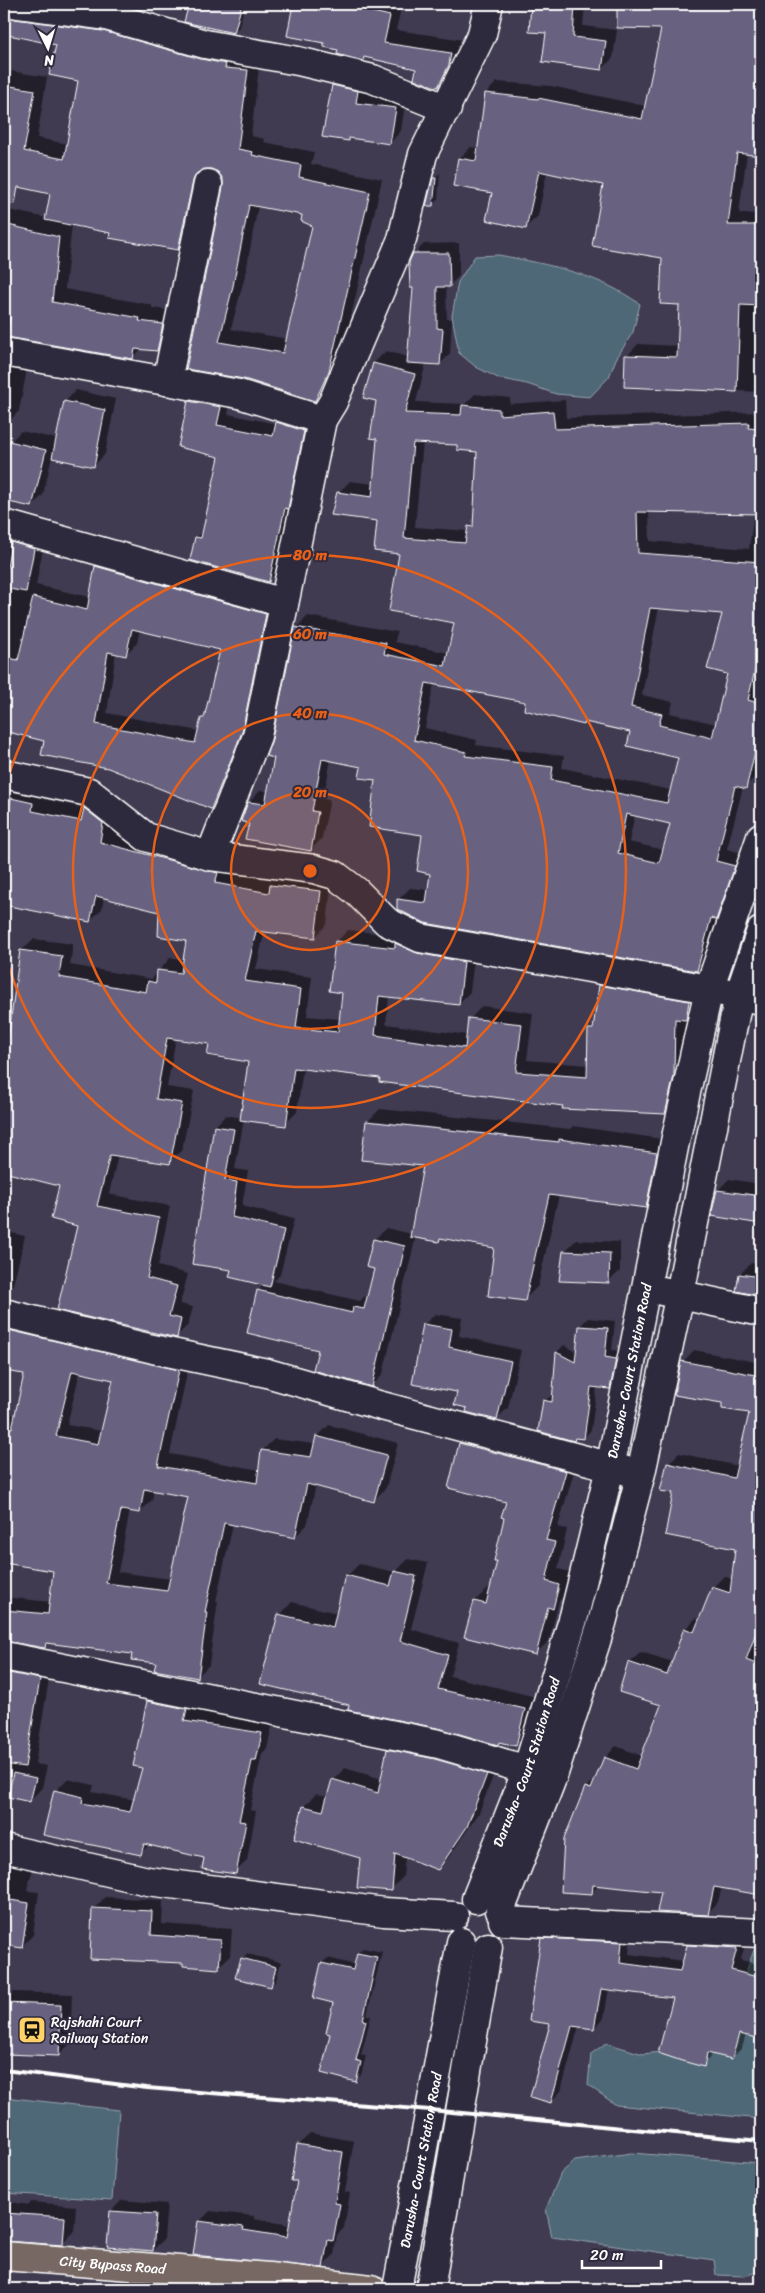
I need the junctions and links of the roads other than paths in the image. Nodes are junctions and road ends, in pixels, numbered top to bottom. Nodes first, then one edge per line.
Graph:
1 (17, 4) edge
2 (489, 4) edge
3 (447, 109) junction
4 (208, 184) dead end
5 (4, 352) edge
6 (167, 382) junction
7 (322, 420) junction
8 (4, 524) edge
9 (284, 603) junction
10 (4, 774) edge
11 (761, 837) edge
12 (210, 856) junction
13 (761, 931) edge
14 (709, 989) junction
15 (750, 998) edge
16 (647, 1288) junction
17 (680, 1294) junction
18 (761, 1312) edge
19 (4, 1313) edge
20 (610, 1468) junction
21 (641, 1474) junction
22 (4, 1656) edge
23 (527, 1770) junction
24 (4, 1848) edge
25 (476, 1899) junction
26 (454, 1916) junction
27 (502, 1916) junction
28 (761, 1933) edge
29 (461, 1942) junction
30 (488, 1947) junction
31 (4, 2256) edge
32 (371, 2289) edge
33 (397, 2289) edge
34 (430, 2289) edge

1 - 3 street
2 - 3 street
3 - 7 street
4 - 6 street
5 - 6 street
6 - 7 street
7 - 9 street
8 - 9 street
9 - 12 street
10 - 12 street
11 - 14 street, Darusha- Court Station Road
12 - 14 street
13 - 15 street, Darusha- Court Station Road
14 - 15 street
14 - 16 street, Darusha- Court Station Road
15 - 17 street, Darusha- Court Station Road
16 - 17 street
16 - 20 street, Darusha- Court Station Road
17 - 18 street
17 - 21 street, Darusha- Court Station Road
19 - 20 street
20 - 21 street
20 - 23 street, Darusha- Court Station Road
21 - 27 street, Darusha- Court Station Road
22 - 23 street
23 - 25 street, Darusha- Court Station Road
24 - 26 street
25 - 26 street
25 - 27 street
26 - 29 street
27 - 28 street
27 - 30 street
29 - 30 street
29 - 33 street, Darusha- Court Station Road
30 - 34 street, Darusha- Court Station Road
31 - 32 main road, City Bypass Road

